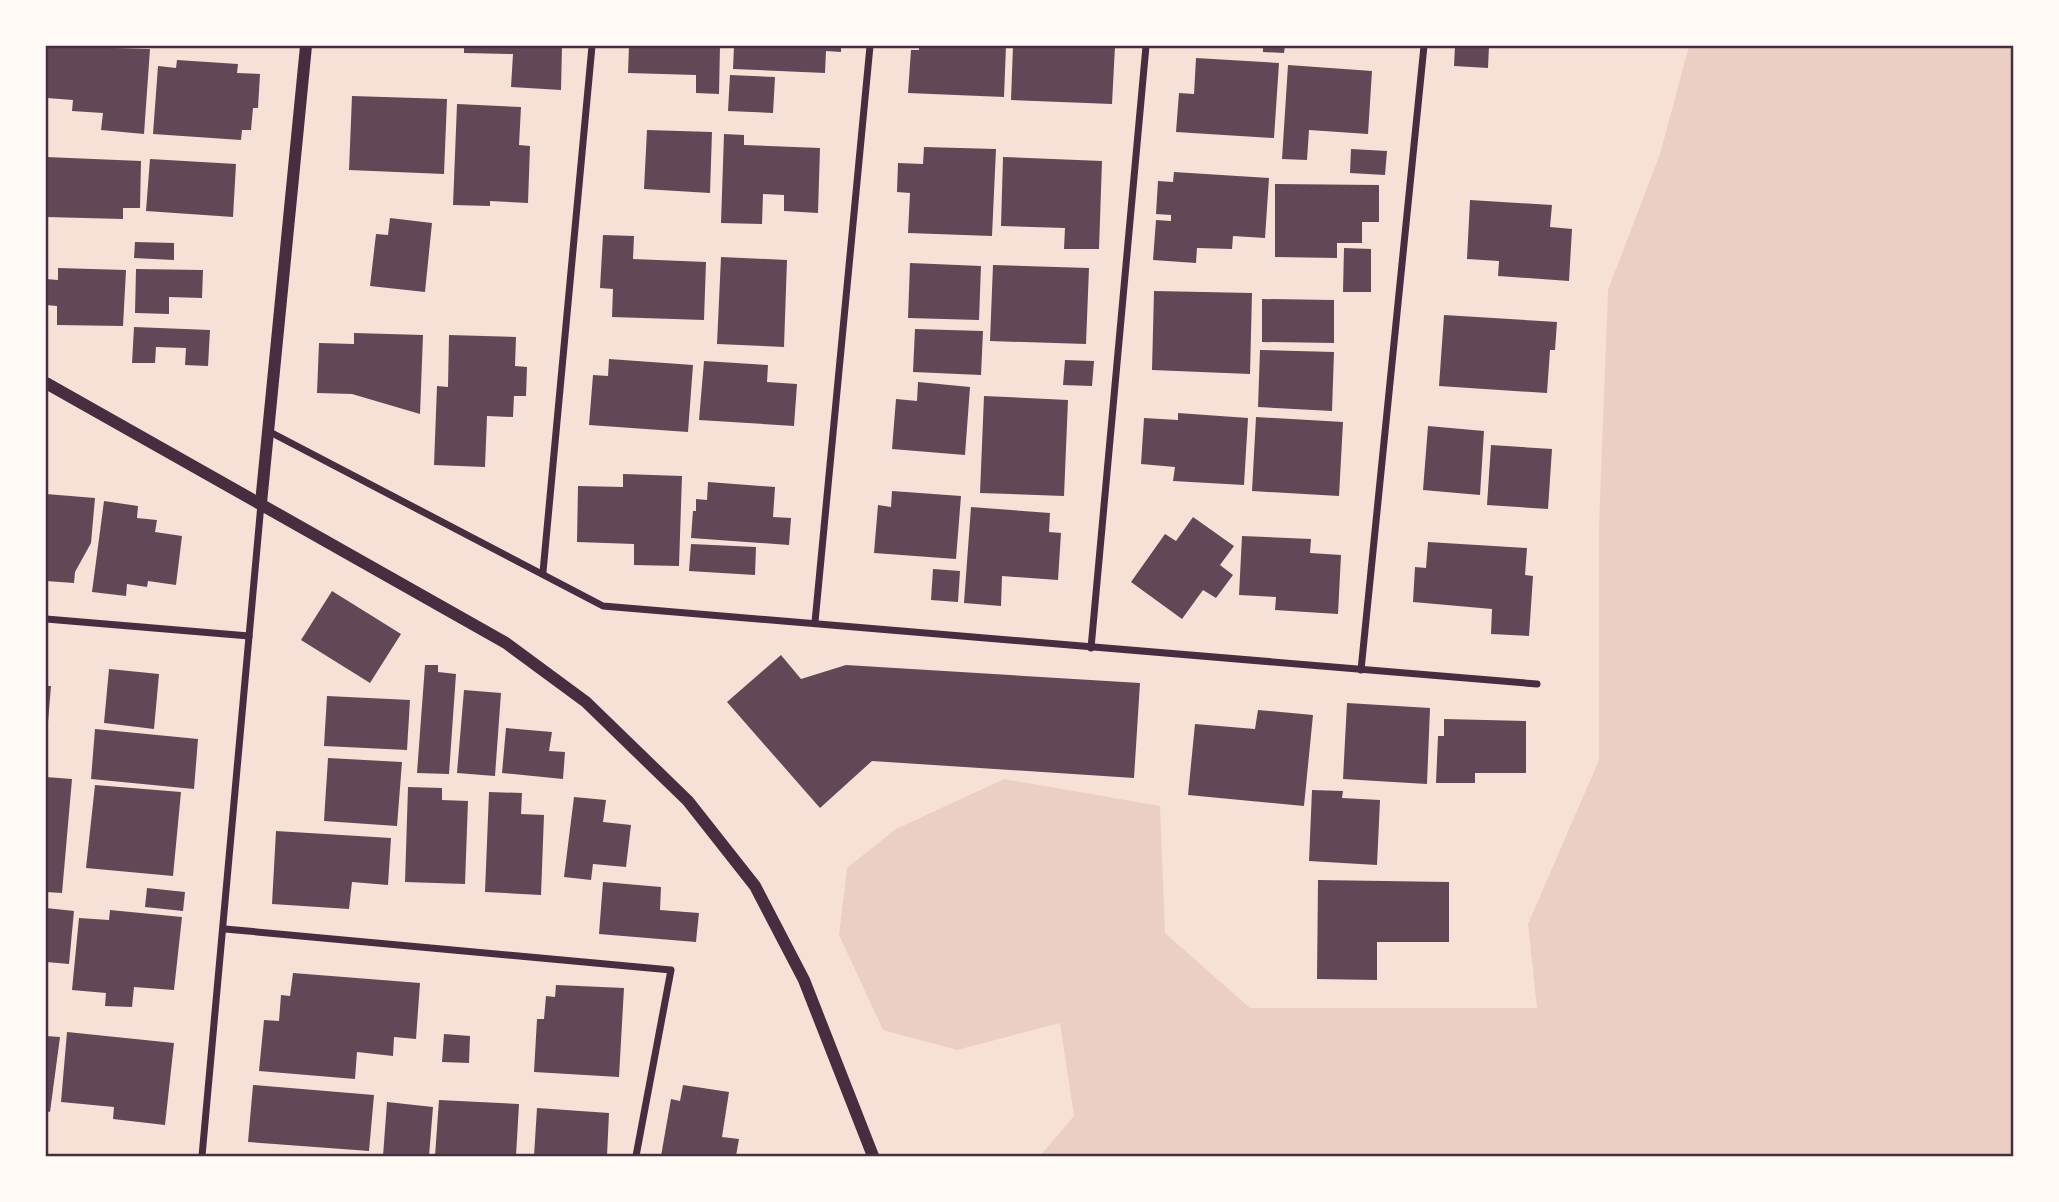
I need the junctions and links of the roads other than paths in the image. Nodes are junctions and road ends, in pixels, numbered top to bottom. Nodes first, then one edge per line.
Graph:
1 (306, 46) edge
2 (592, 46) edge
3 (870, 46) edge
4 (1146, 46) edge
5 (1424, 46) edge
6 (46, 383) edge
7 (270, 432) junction
8 (261, 503) junction
9 (543, 572) junction
10 (46, 619) edge
11 (815, 622) junction
12 (249, 636) junction
13 (1091, 648) junction
14 (1361, 670) junction
15 (1537, 684) dead end
16 (225, 929) junction
17 (202, 1157) edge
18 (636, 1157) edge
19 (873, 1157) edge

1 - 7 street
2 - 9 street
3 - 11 street
4 - 13 street
5 - 14 street
6 - 8 street
7 - 8 street
7 - 9 street
8 - 12 street
8 - 19 street
9 - 11 street
10 - 12 street
11 - 13 street
12 - 16 street
13 - 14 street
14 - 15 street
16 - 17 street
16 - 18 street

